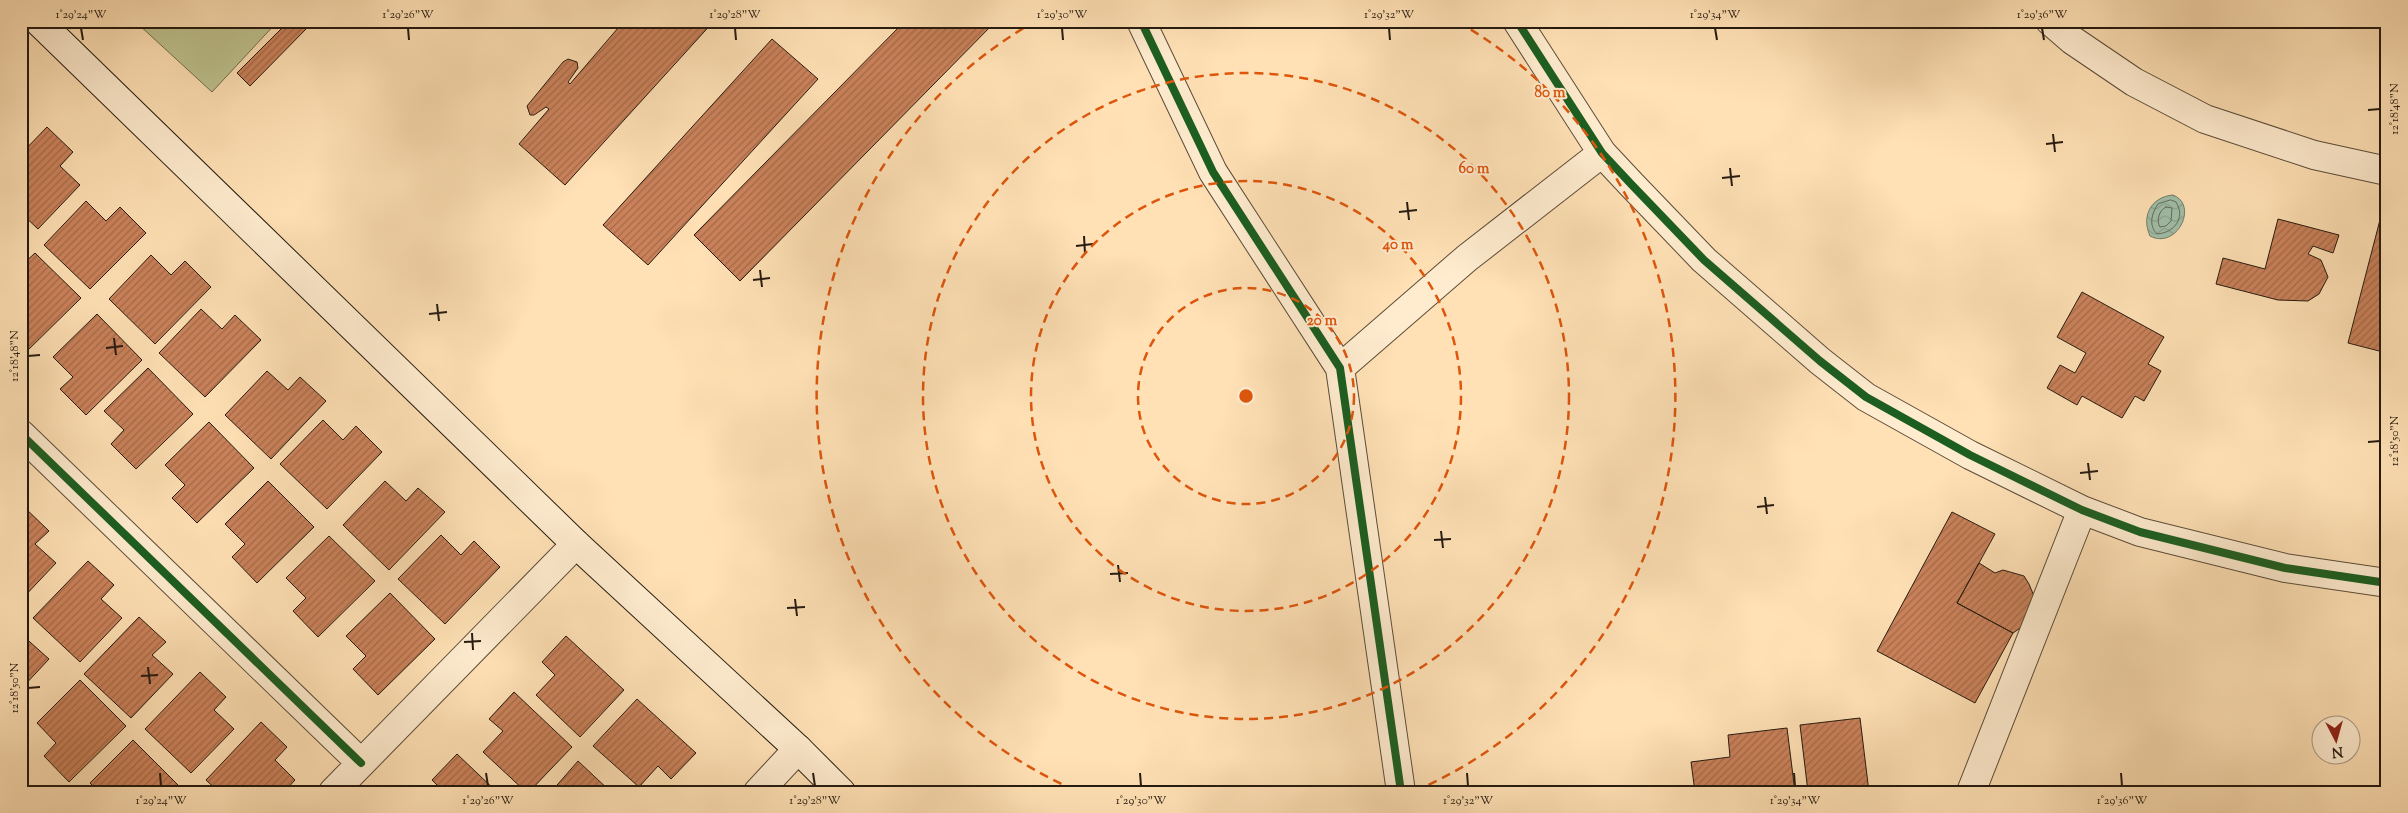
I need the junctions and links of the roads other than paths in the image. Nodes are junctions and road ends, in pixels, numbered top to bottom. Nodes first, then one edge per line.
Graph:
1 (38, 21) edge
2 (1141, 21) edge
3 (1517, 21) edge
4 (2050, 21) edge
5 (1602, 152) junction
6 (2387, 171) edge
7 (1340, 368) junction
8 (21, 434) edge
9 (2082, 510) junction
10 (576, 544) junction
11 (2387, 583) edge
12 (798, 749) junction
13 (361, 763) junction
14 (333, 792) edge
15 (758, 792) edge
16 (841, 792) edge
17 (1401, 792) edge
18 (1971, 792) edge

1 - 10 street
2 - 7 street
3 - 5 street
4 - 6 street
5 - 7 street
5 - 9 street
7 - 17 street
8 - 13 street
9 - 11 street
9 - 18 street
10 - 12 street
10 - 13 street
12 - 15 street
12 - 16 street
13 - 14 street

